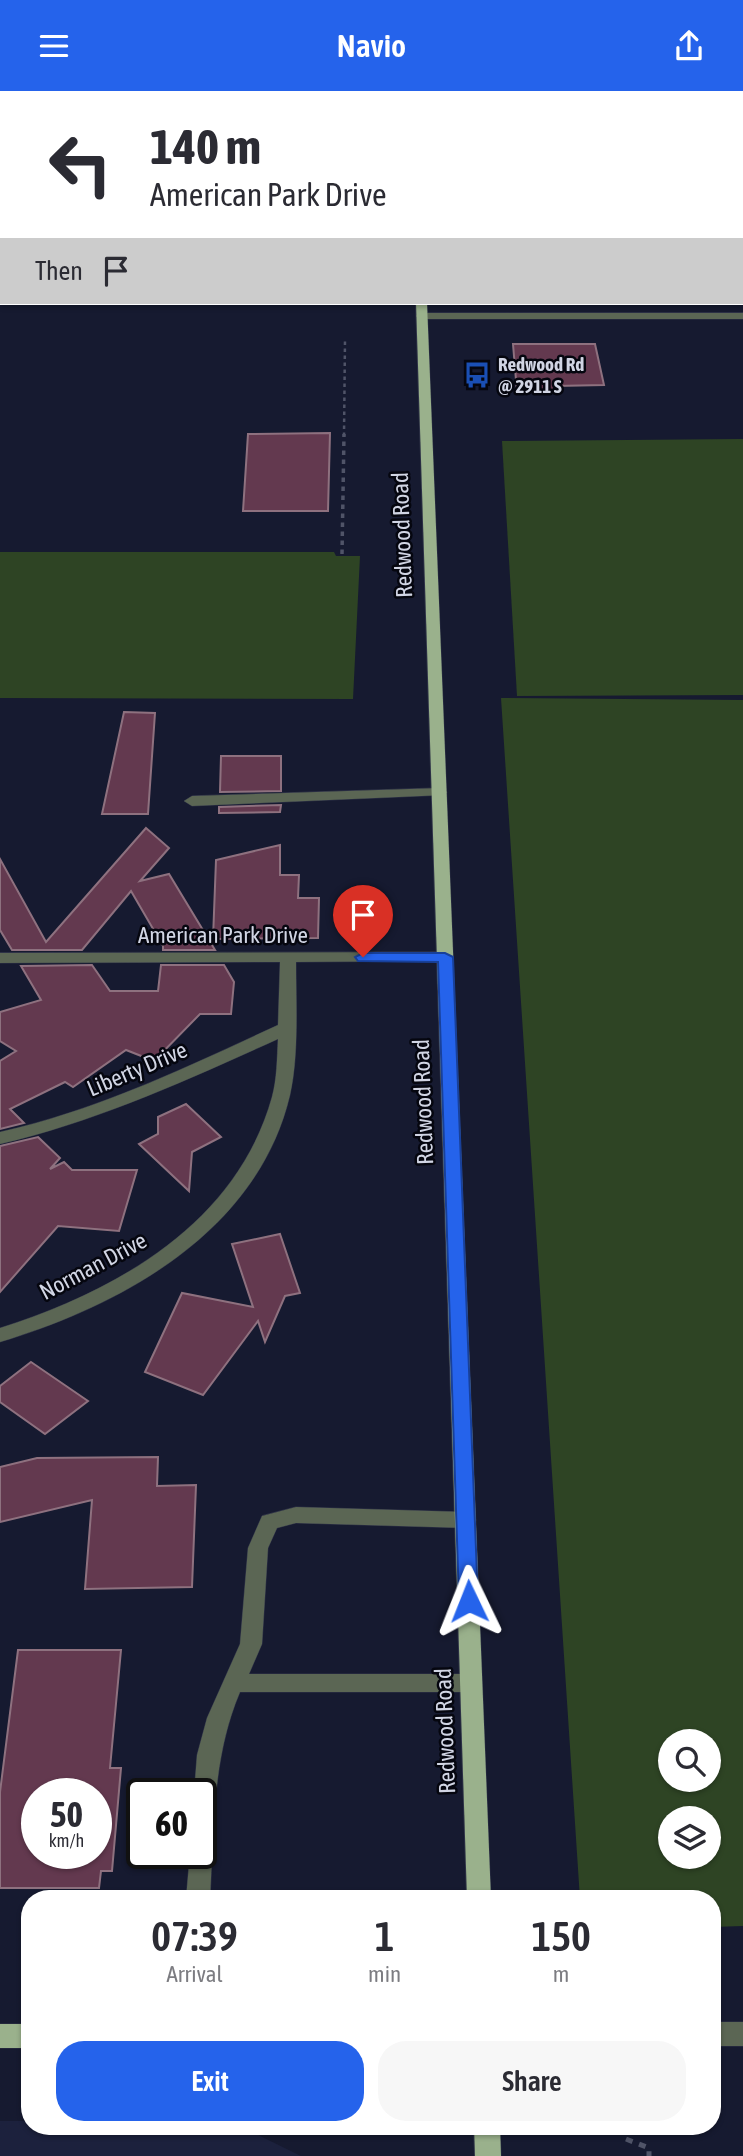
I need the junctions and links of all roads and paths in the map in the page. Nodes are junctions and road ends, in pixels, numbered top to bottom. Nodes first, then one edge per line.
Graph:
1 (540, 305) edge
2 (421, 309) edge
3 (541, 316) junction
4 (743, 316) edge
5 (345, 340) dead end
6 (342, 554) dead end
7 (440, 792) junction
8 (192, 801) dead end
9 (445, 957) junction
10 (0, 958) edge
11 (288, 958) junction
12 (287, 1027) junction
13 (0, 1138) edge
14 (0, 1335) edge
15 (466, 1520) junction
16 (232, 1683) junction
17 (471, 1683) junction
18 (199, 1890) edge
19 (479, 1890) edge
20 (721, 2034) edge
21 (743, 2034) edge
22 (0, 2036) edge
23 (21, 2036) edge
24 (487, 2135) edge
25 (626, 2139) dead end
26 (488, 2156) edge
27 (649, 2156) edge

1 - 3 street
2 - 3 street
2 - 7 main road, Redwood Road
3 - 4 street
5 - 6 path
7 - 8 street
7 - 9 main road, Redwood Road
9 - 11 street, American Park Drive
9 - 15 main road, Redwood Road
10 - 11 street, American Park Drive
11 - 12 street, Norman Drive
12 - 13 street, Liberty Drive
12 - 14 street, Norman Drive
15 - 16 street
15 - 17 main road, Redwood Road
16 - 17 street
16 - 18 street
17 - 19 main road, Redwood Road
20 - 21 street
22 - 23 main road
24 - 26 main road
25 - 27 path

